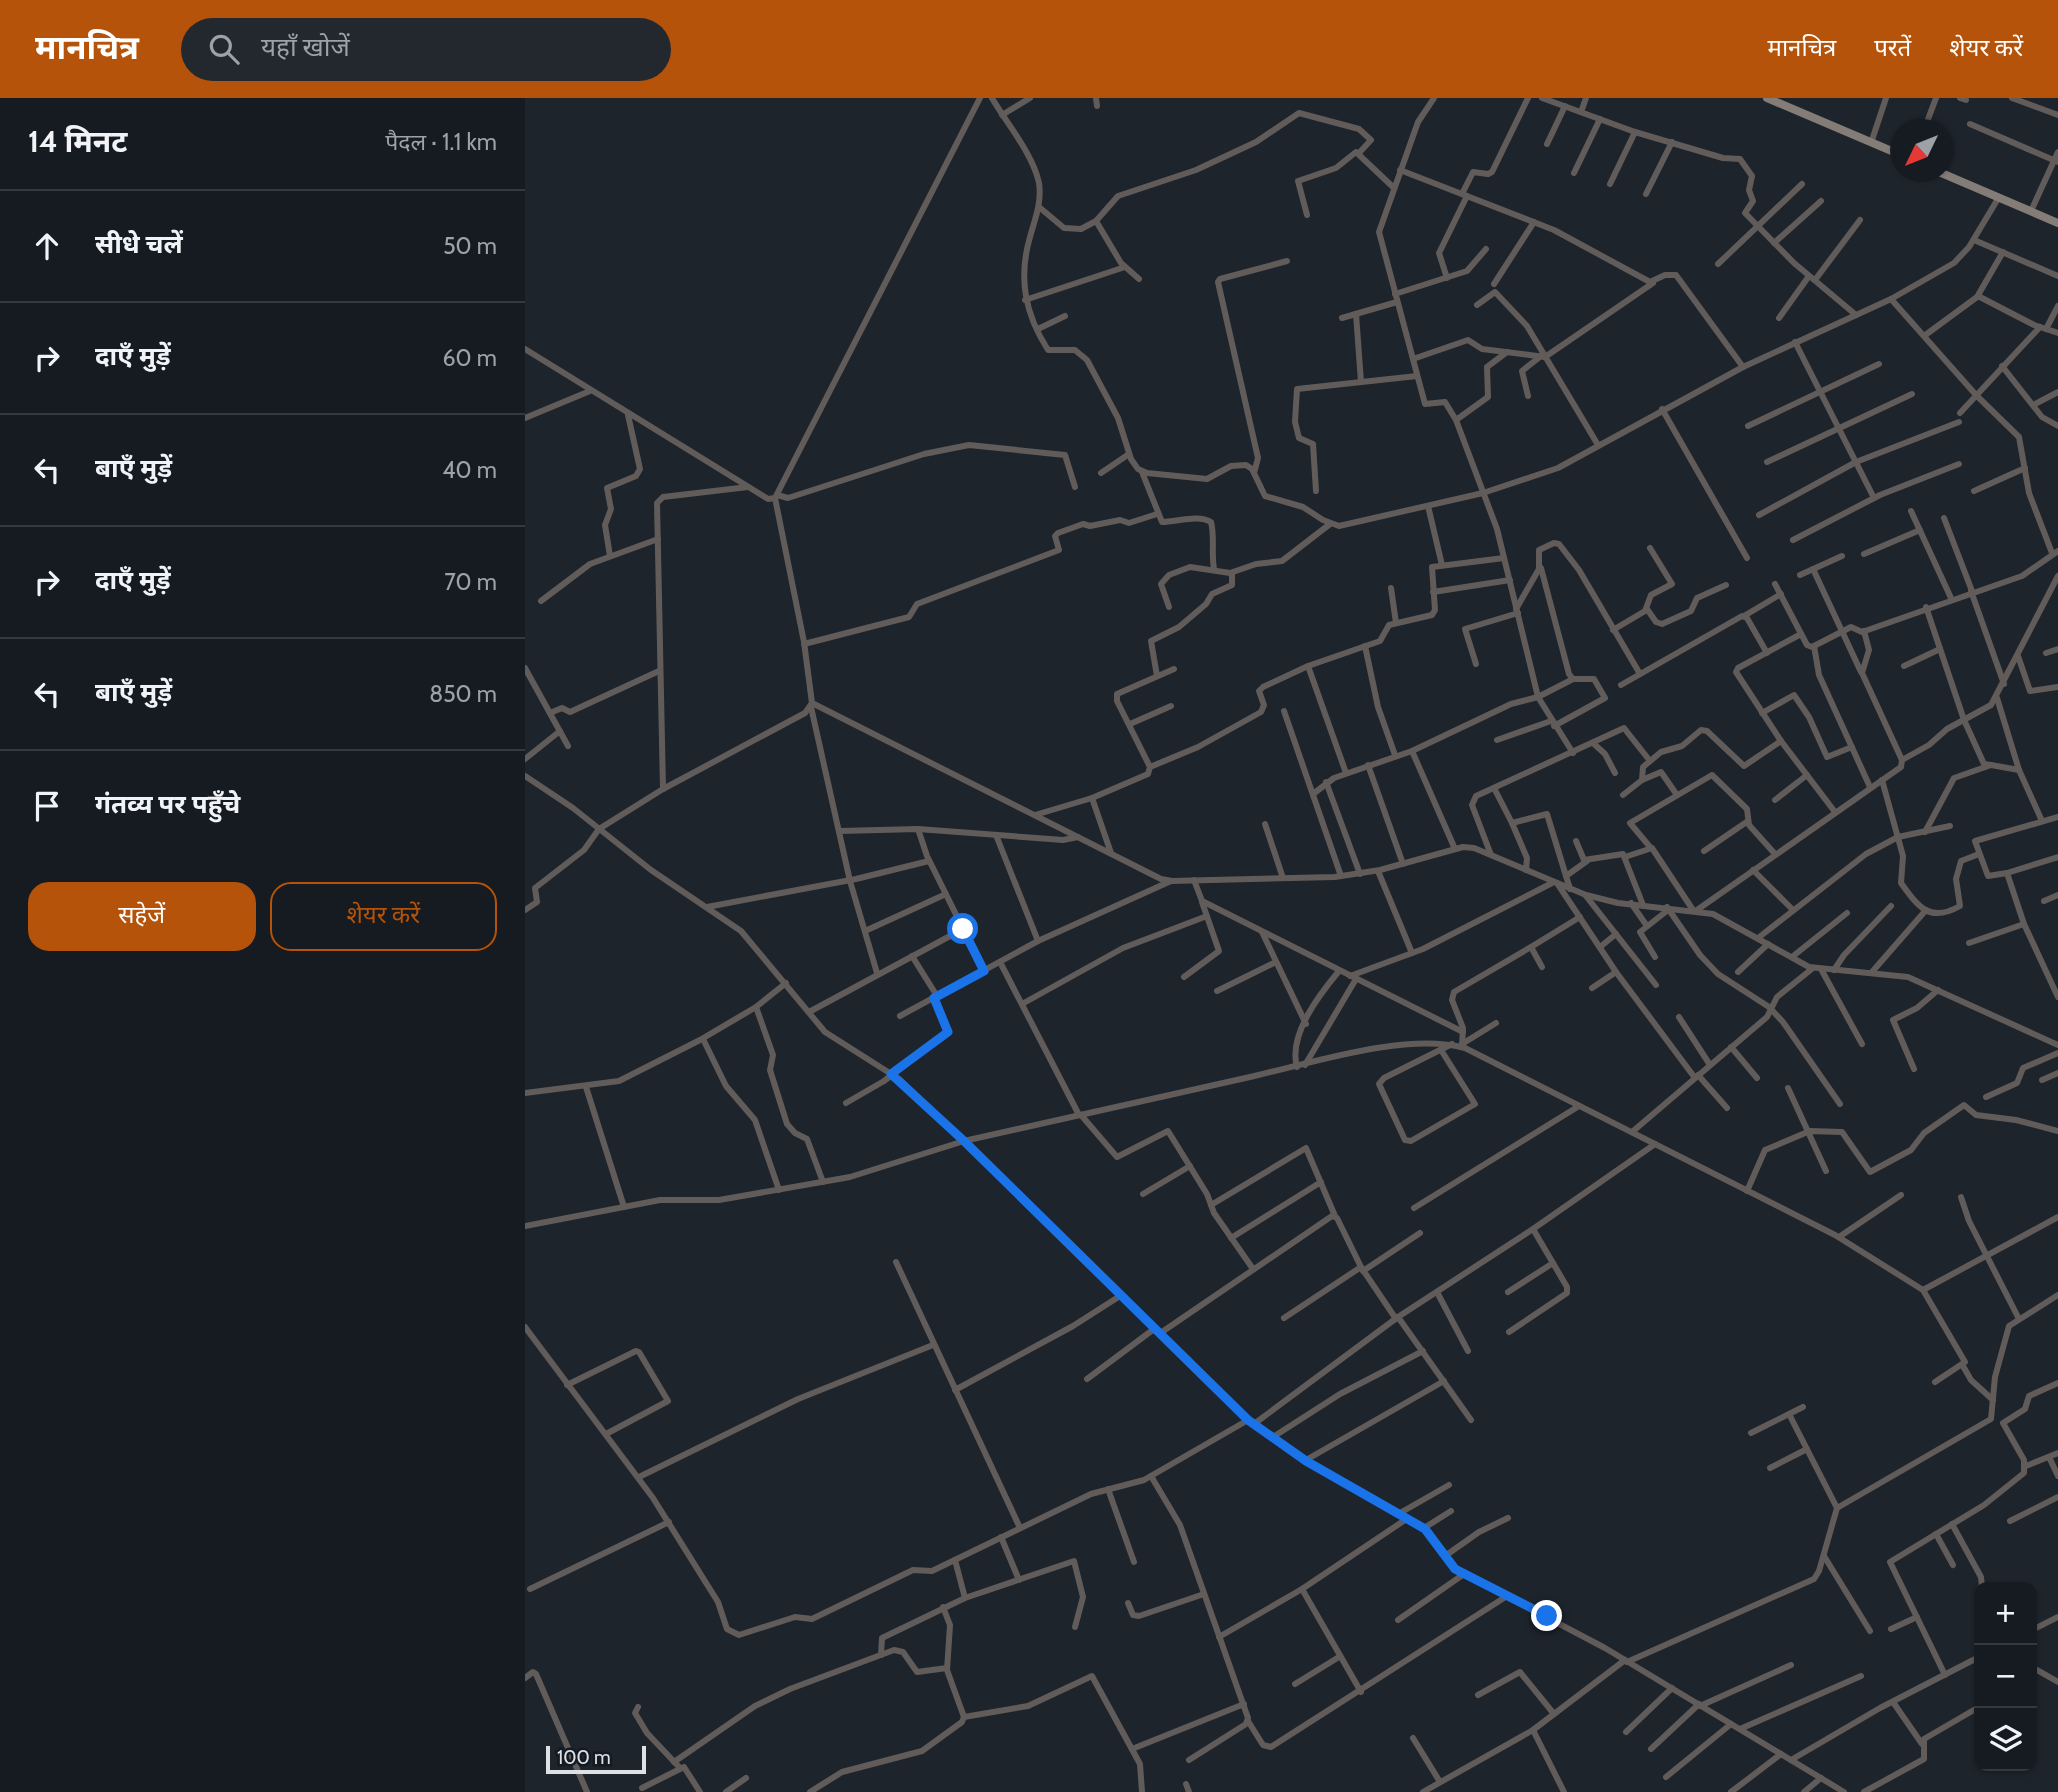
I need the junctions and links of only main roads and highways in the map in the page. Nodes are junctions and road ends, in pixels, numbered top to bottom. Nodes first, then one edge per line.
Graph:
1 (1767, 98) edge
2 (1890, 151) edge
3 (1953, 178) edge
4 (2058, 223) edge

1 - 2 main road
3 - 4 main road

